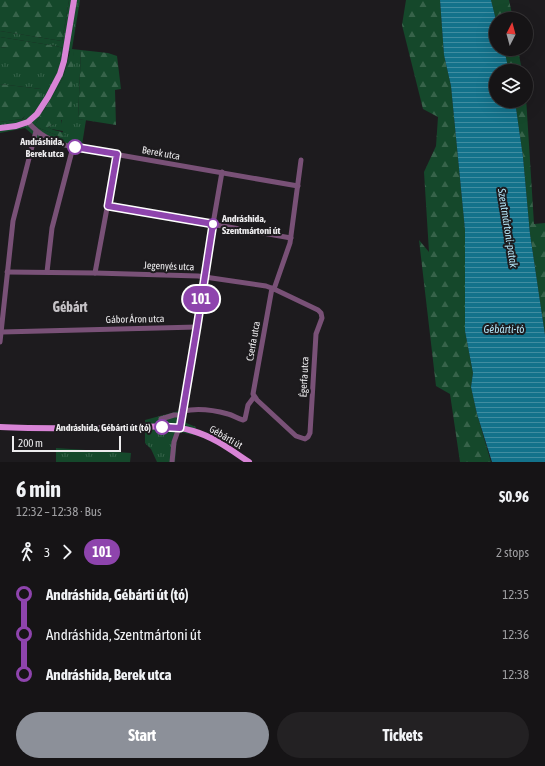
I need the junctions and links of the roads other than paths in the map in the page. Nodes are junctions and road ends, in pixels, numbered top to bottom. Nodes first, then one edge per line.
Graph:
1 (74, 0) edge
2 (28, 122) junction
3 (0, 128) edge
4 (36, 132) junction
5 (73, 147) junction
6 (117, 154) junction
7 (301, 160) dead end
8 (222, 172) junction
9 (298, 186) junction
10 (108, 206) junction
11 (213, 224) junction
12 (291, 238) junction
13 (7, 272) junction
14 (47, 272) junction
15 (96, 273) junction
16 (204, 276) junction
17 (273, 289) junction
18 (322, 316) joint
19 (197, 327) junction
20 (2, 332) junction
21 (0, 342) edge
22 (254, 397) junction
23 (182, 413) junction
24 (161, 419) dead end
25 (0, 427) edge
26 (180, 428) junction
27 (172, 462) edge
28 (250, 462) edge

1 - 2 main road
2 - 3 main road
2 - 4 street, Berek utca
4 - 5 street, Berek utca
4 - 13 street
5 - 6 street, Berek utca
5 - 14 street
6 - 8 street, Berek utca
6 - 10 street
7 - 9 street, Cserfa utca
8 - 9 street, Berek utca
8 - 11 street
9 - 12 street, Cserfa utca
10 - 11 street
10 - 15 street
11 - 12 street
11 - 16 street
12 - 17 street, Cserfa utca
13 - 14 street, Jegenyés utca
13 - 20 street
14 - 15 street, Jegenyés utca
15 - 16 street, Jegenyés utca
16 - 17 street, Jegenyés utca
16 - 19 street
17 - 18 street, Jegenyés utca
17 - 22 street, Cserfa utca
18 - 22 street, Égerfa utca
19 - 20 street, Gábor Áron utca
19 - 23 street
20 - 21 street
22 - 23 street, Cserfa utca
23 - 24 street
23 - 26 street
25 - 26 main road, Gébárti út
26 - 27 street
26 - 28 main road, Gébárti út

